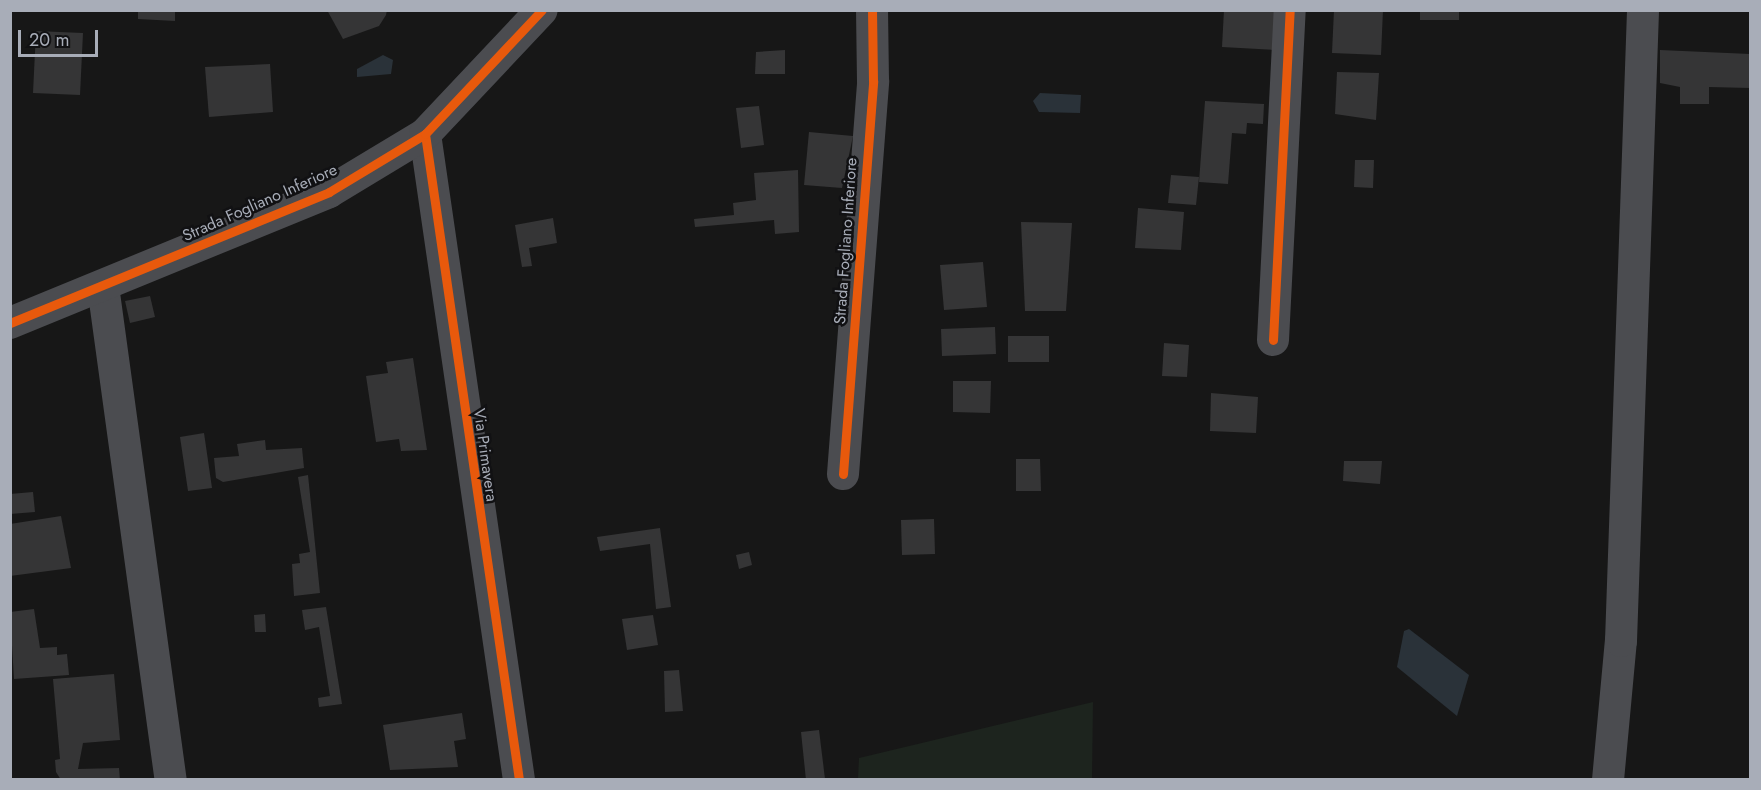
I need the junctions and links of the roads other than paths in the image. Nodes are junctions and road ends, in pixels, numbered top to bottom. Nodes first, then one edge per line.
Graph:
1 (542, 10) edge
2 (872, 10) edge
3 (1290, 10) edge
4 (1643, 10) edge
5 (425, 134) junction
6 (103, 286) junction
7 (10, 323) edge
8 (1273, 340) dead end
9 (843, 474) dead end
10 (171, 780) edge
11 (519, 780) edge
12 (1608, 780) edge

1 - 5 street, Strada Fogliano Inferiore
2 - 9 street, Strada Fogliano Inferiore
3 - 8 street
4 - 12 street
5 - 6 street, Strada Fogliano Inferiore
5 - 11 street, Via Primavera
6 - 7 street, Strada Fogliano Inferiore
6 - 10 street

